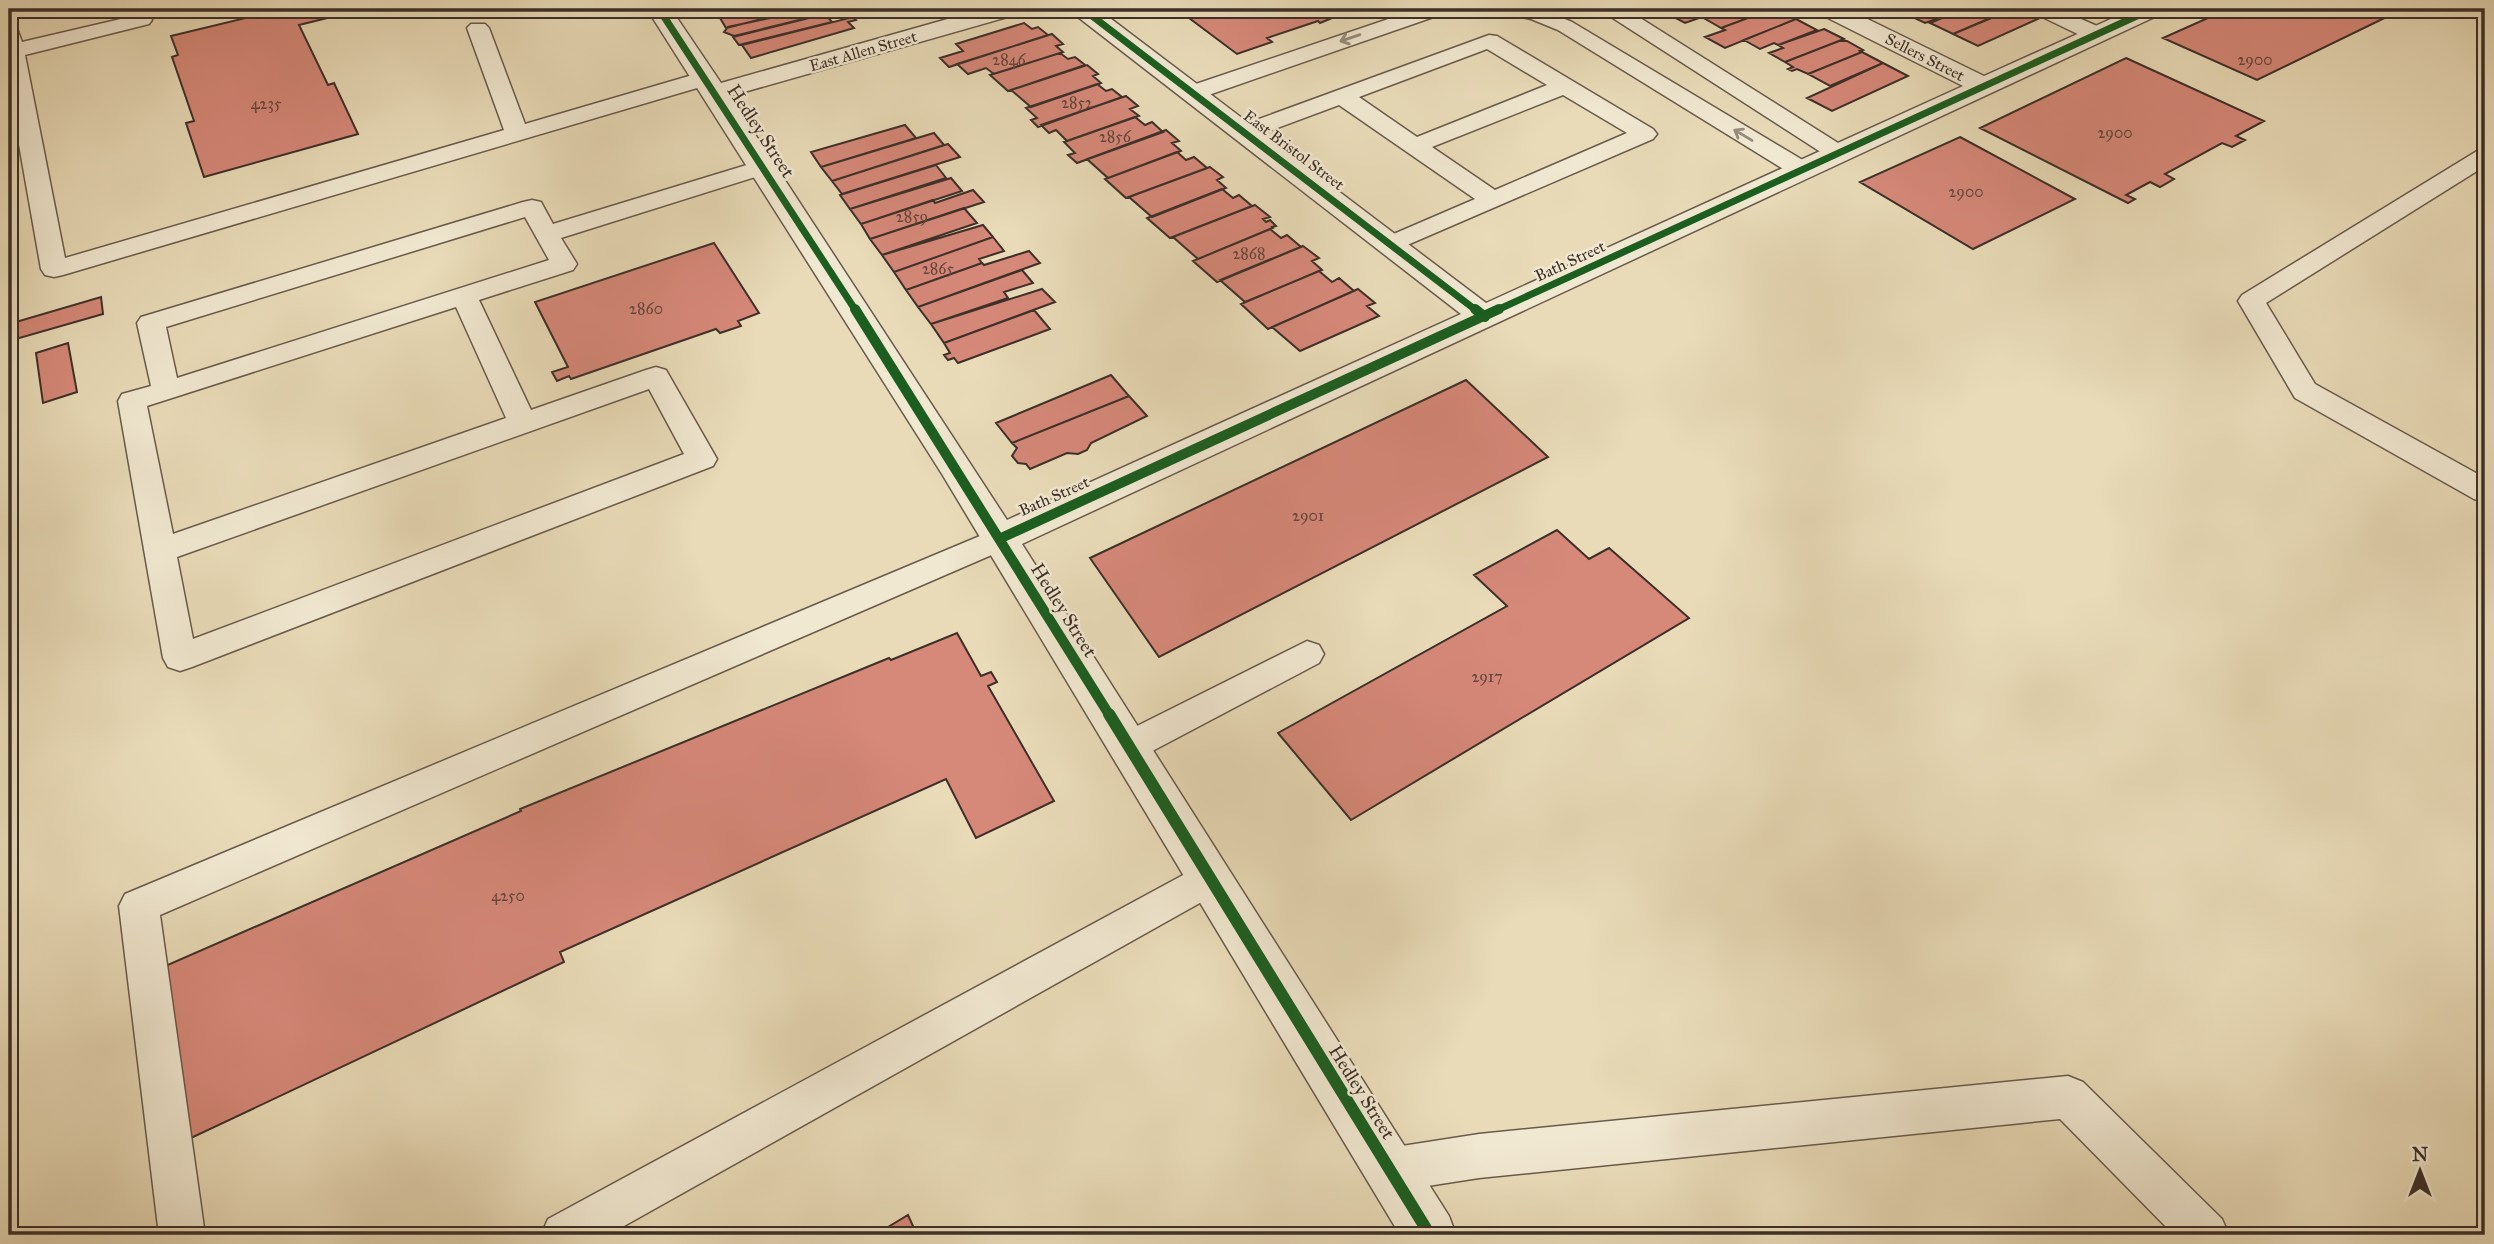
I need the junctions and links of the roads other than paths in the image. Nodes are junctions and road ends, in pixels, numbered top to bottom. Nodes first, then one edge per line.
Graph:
1 (659, 9) edge
2 (1010, 9) edge
3 (1083, 9) edge
4 (1438, 9) edge
5 (1509, 9) edge
6 (1612, 9) edge
7 (1829, 9) edge
8 (2041, 9) edge
9 (2152, 9) edge
10 (142, 20) dead end
11 (478, 28) dead end
12 (2096, 34) junction
13 (11, 41) edge
14 (711, 85) junction
15 (1564, 86) junction
16 (1983, 86) junction
17 (1192, 93) junction
18 (1342, 96) junction
19 (1245, 132) junction
20 (517, 133) junction
21 (1415, 146) junction
22 (1838, 153) junction
23 (2485, 156) edge
24 (763, 167) junction
25 (1801, 170) junction
26 (1493, 200) junction
27 (546, 234) junction
28 (1391, 244) junction
29 (464, 296) junction
30 (1485, 317) junction
31 (166, 391) junction
32 (523, 423) junction
33 (2485, 491) edge
34 (999, 538) junction
35 (160, 551) junction
36 (1307, 654) dead end
37 (1128, 747) junction
38 (1209, 878) junction
39 (1389, 1170) junction
40 (182, 1235) edge
41 (564, 1235) edge
42 (1430, 1235) edge
43 (2206, 1235) edge

1 - 14 street, Hedley Street
2 - 14 street, East Allen Street
3 - 17 street, East Bristol Street
4 -> 17 lane
25 -> 5 lane
6 - 22 lane
7 - 16 street, Sellers Street
8 - 12 lane
9 - 12 street, Bath Street
10 - 13 lane
11 - 20 lane
12 - 16 street, Bath Street
13 - 20 lane
14 - 20 lane
14 - 24 street, Hedley Street
15 - 18 lane
15 - 21 lane
15 - 26 lane
16 - 22 street, Bath Street
17 - 19 street, East Bristol Street
18 - 19 lane
18 - 21 lane
19 - 28 street, East Bristol Street
21 - 26 lane
22 - 25 street, Bath Street
23 - 33 lane
24 - 27 lane
24 - 34 street, Hedley Street
25 - 30 street, Bath Street
26 - 28 lane
27 - 29 lane
27 - 31 lane
28 - 30 street, East Bristol Street
29 - 31 lane
29 - 32 lane
30 - 34 street, Bath Street
31 - 35 lane
32 - 35 lane
32 - 35 lane
34 - 37 street, Hedley Street
34 - 40 lane
36 - 37 lane
37 - 38 street, Hedley Street
38 - 39 street, Hedley Street
38 - 41 lane
39 - 42 street, Hedley Street
39 - 43 lane

